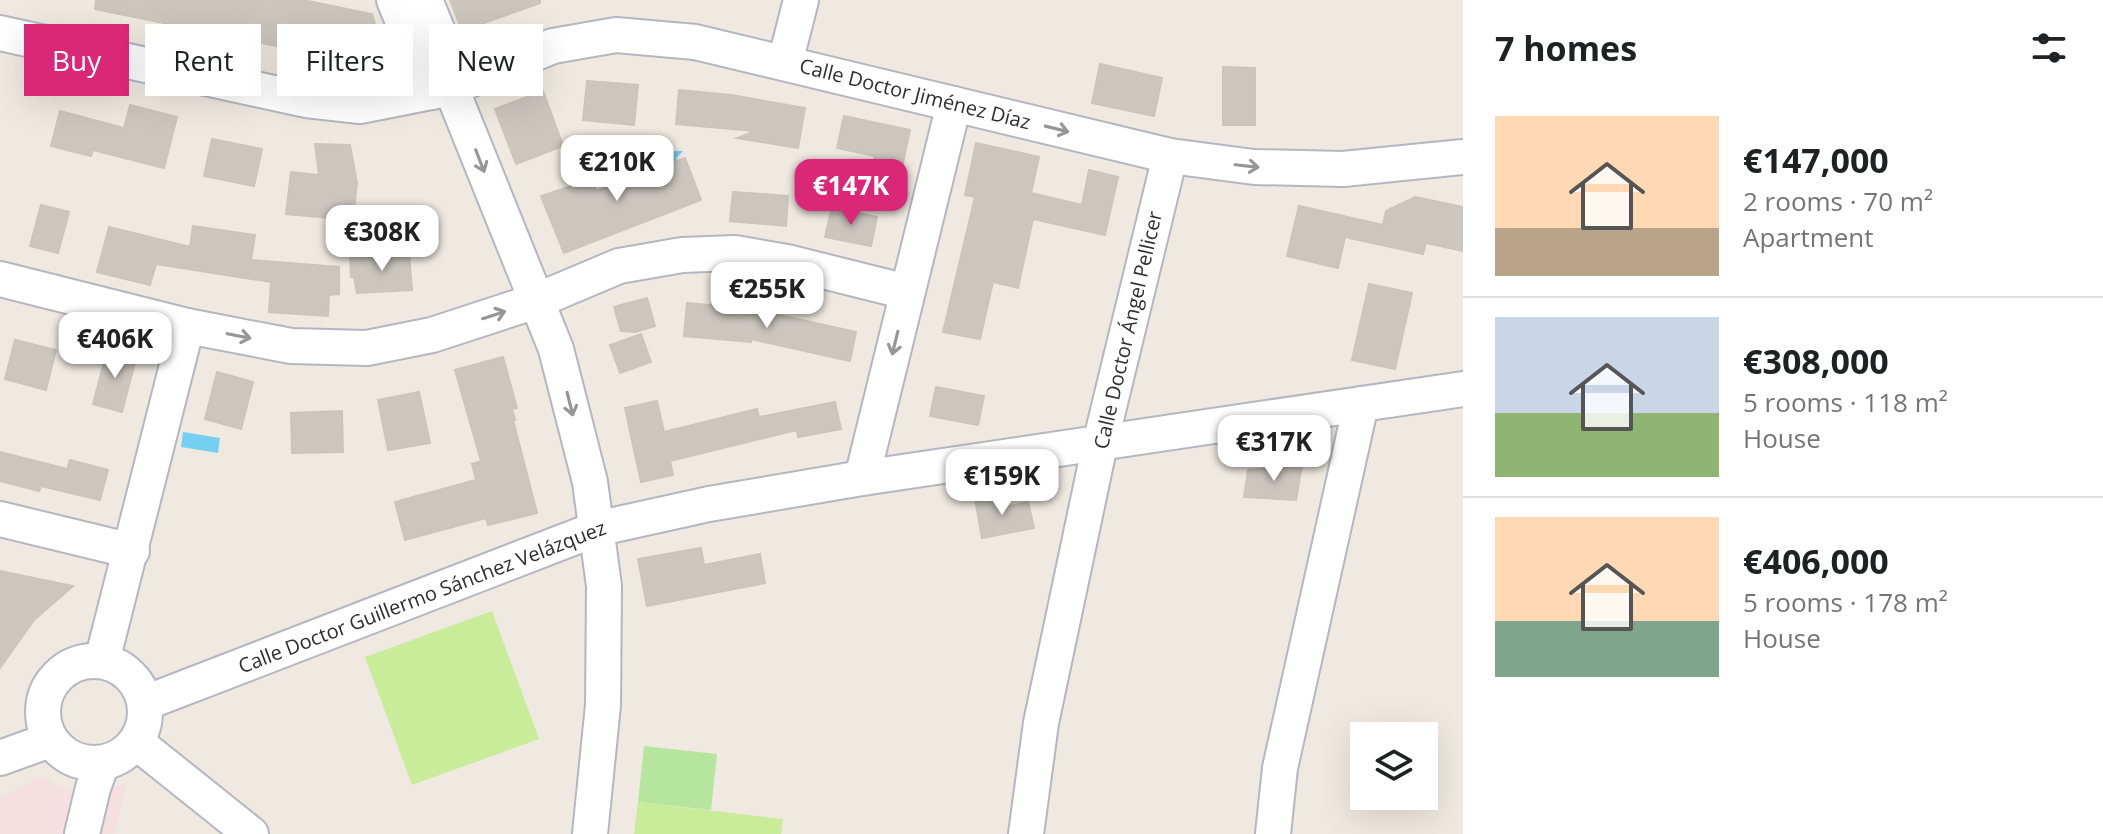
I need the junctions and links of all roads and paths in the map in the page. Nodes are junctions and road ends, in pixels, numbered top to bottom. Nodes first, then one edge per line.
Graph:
1 (394, 0) edge
2 (425, 0) edge
3 (801, 0) edge
4 (431, 24) edge
5 (0, 33) edge
6 (543, 50) edge
7 (429, 57) edge
8 (785, 63) junction
9 (429, 92) edge
10 (451, 96) edge
11 (954, 104) junction
12 (1170, 156) junction
13 (1463, 157) edge
14 (0, 279) edge
15 (907, 292) junction
16 (536, 301) junction
17 (187, 326) junction
18 (1463, 389) edge
19 (1361, 404) junction
20 (1100, 444) junction
21 (862, 478) junction
22 (0, 519) edge
23 (596, 529) junction
24 (132, 551) junction
25 (102, 661) junction
26 (145, 703) junction
27 (50, 740) junction
28 (136, 742) junction
29 (0, 758) edge
30 (102, 763) junction
31 (82, 834) edge
32 (251, 834) edge
33 (590, 834) edge
34 (1026, 834) edge
35 (1273, 834) edge

1 - 7 street
2 - 4 street
3 - 8 street
5 - 9 street, Calle Doctor Jiménez Díaz
6 - 8 street, Calle Doctor Jiménez Díaz
8 - 11 street, Calle Doctor Jiménez Díaz
10 -> 16 street
11 -> 12 street, Calle Doctor Jiménez Díaz
11 - 15 street
12 -> 13 street, Calle Doctor Jiménez Díaz
12 - 20 street, Calle Doctor Ángel Pellicer
14 - 17 street
15 - 16 street
15 -> 21 street
17 -> 16 street
16 -> 23 street
17 - 24 street
18 - 19 street, Calle Doctor Guillermo Sánchez Velázquez
19 - 20 street, Calle Doctor Guillermo Sánchez Velázquez
19 - 35 street
20 - 21 street, Calle Doctor Guillermo Sánchez Velázquez
20 - 34 street, Calle Doctor Ángel Pellicer
21 - 23 street, Calle Doctor Guillermo Sánchez Velázquez
22 - 24 street
23 - 26 street, Calle Doctor Guillermo Sánchez Velázquez
23 - 33 street
24 - 25 street
25 - 26 street
25 - 27 street
26 - 28 street
27 - 29 street
27 - 30 street
28 - 30 street
28 - 32 street
30 - 31 street

